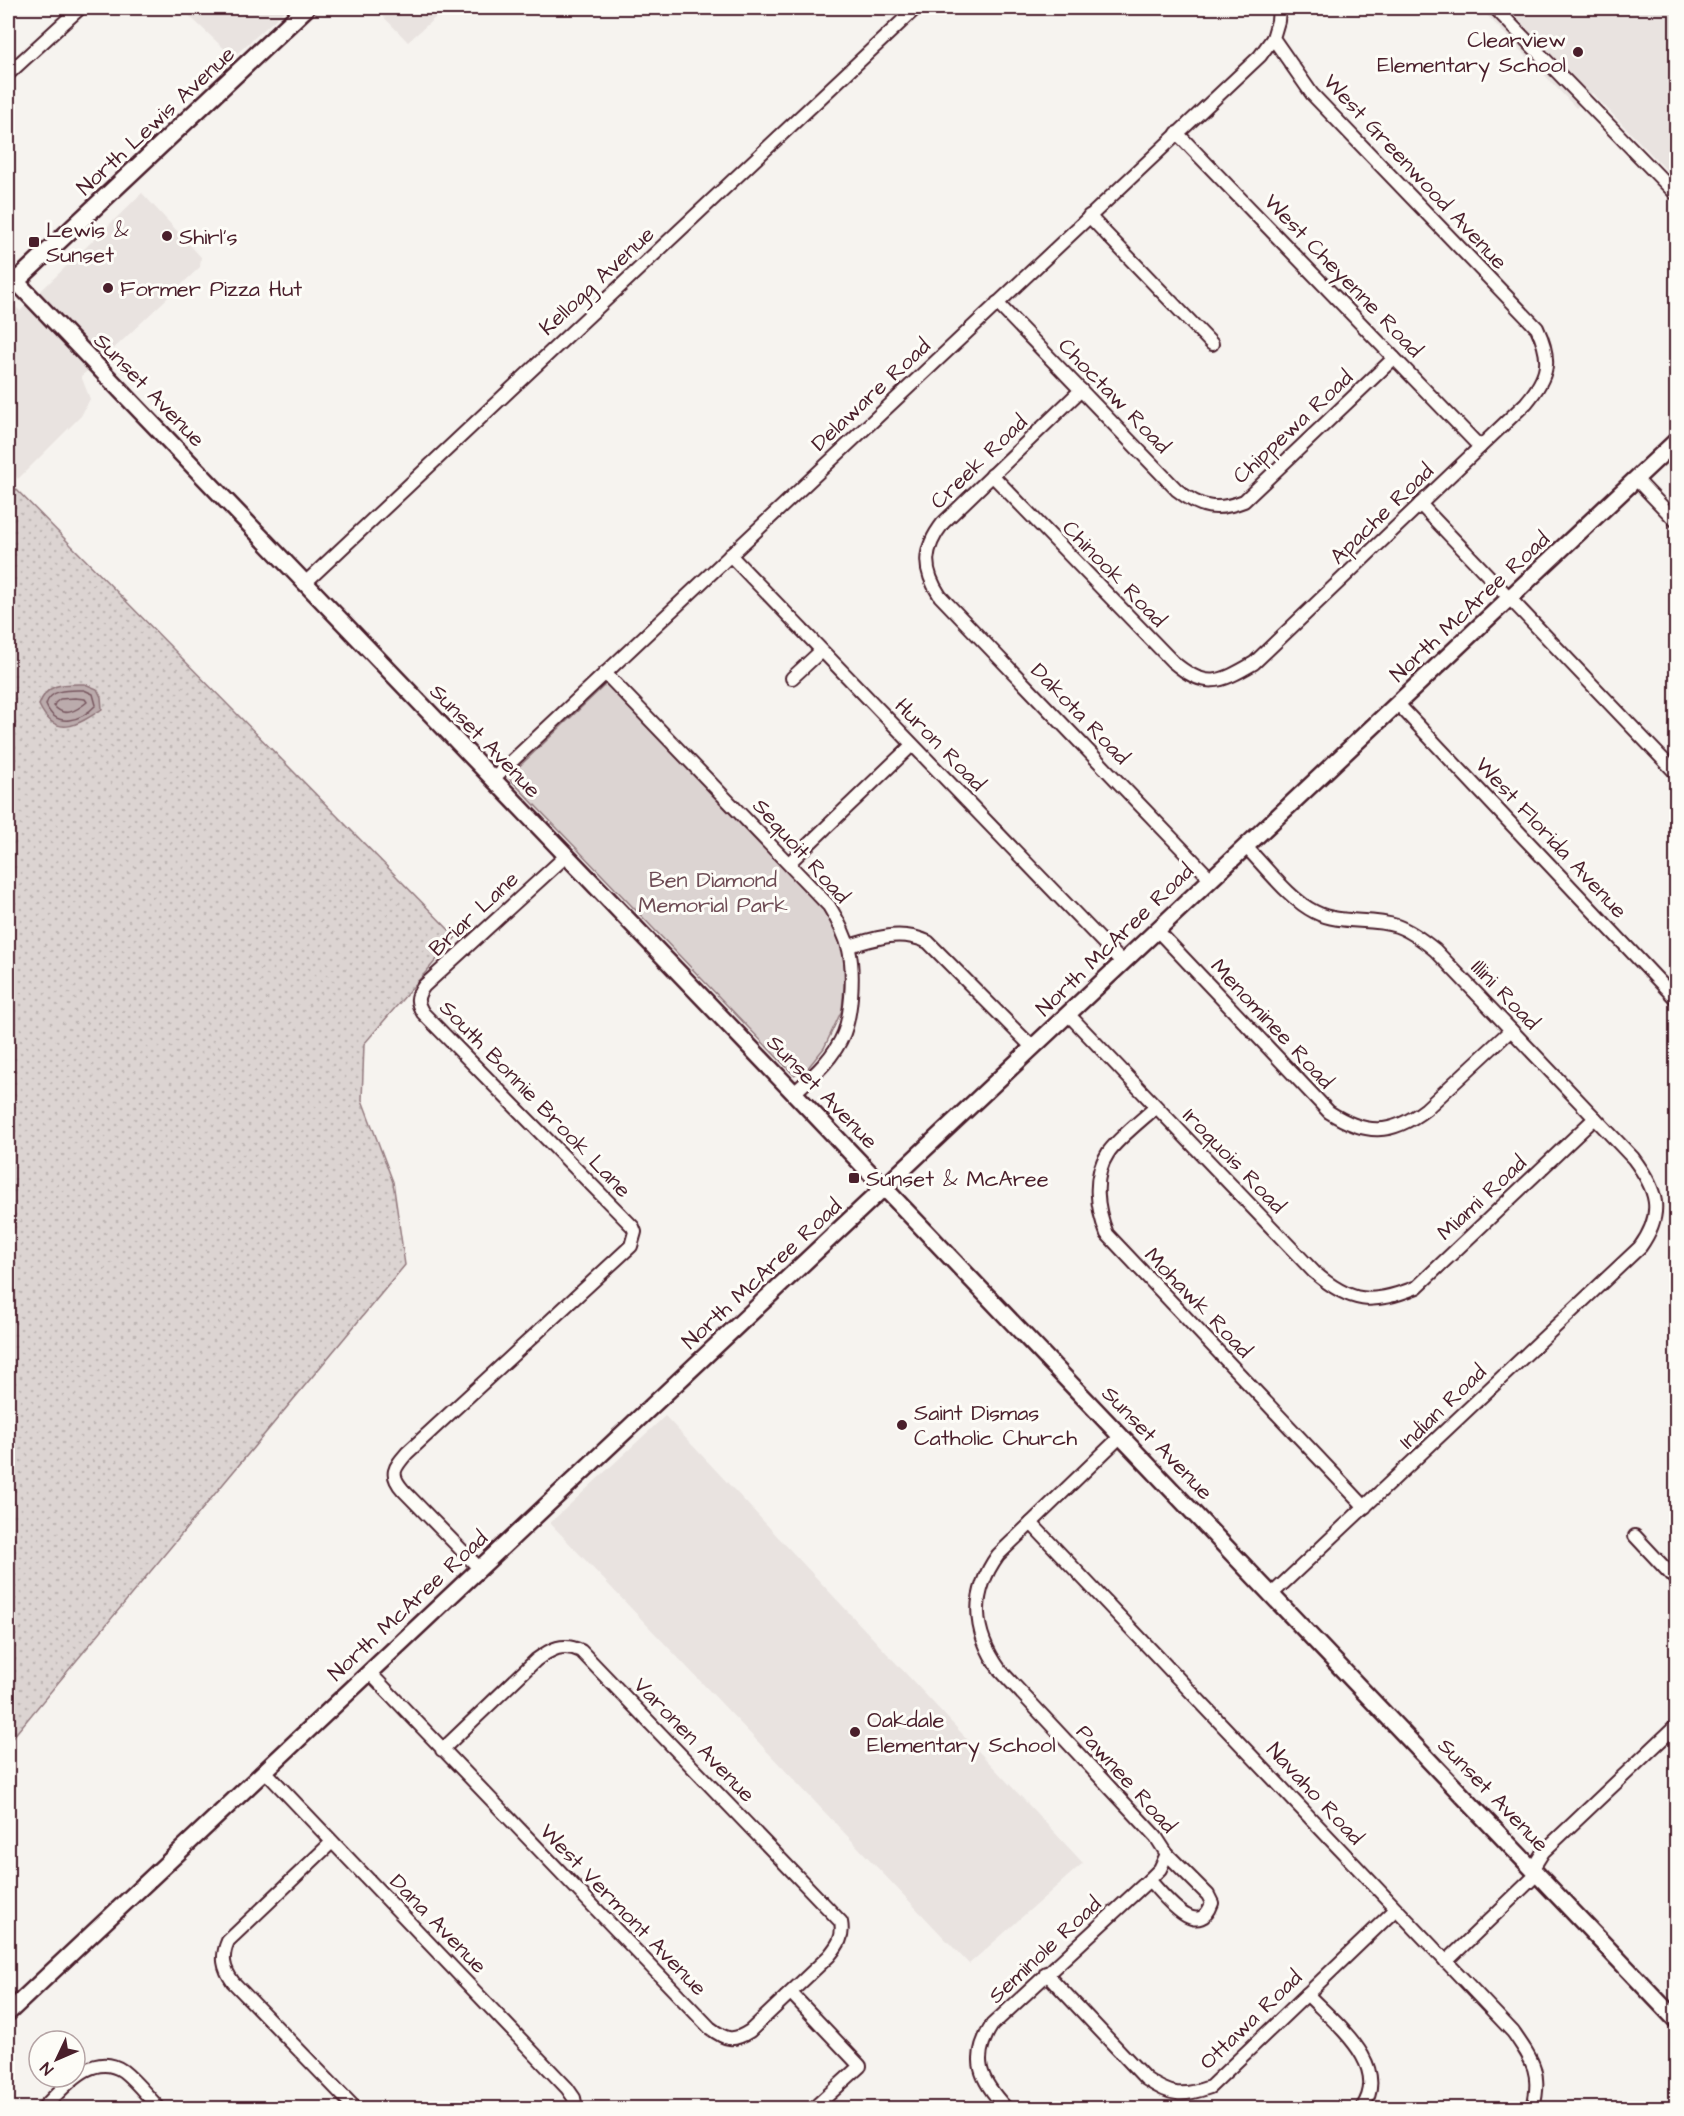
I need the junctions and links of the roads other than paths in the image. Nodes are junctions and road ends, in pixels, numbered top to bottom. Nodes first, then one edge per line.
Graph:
1 (80, 8) edge
2 (306, 8) edge
3 (916, 8) edge
4 (1279, 8) edge
5 (1495, 8) edge
6 (1273, 38) junction
7 (8, 74) edge
8 (1178, 133) junction
9 (1677, 194) edge
10 (1089, 216) junction
11 (10, 281) edge
12 (997, 303) junction
13 (1212, 344) dead end
14 (1546, 355) joint
15 (1394, 358) junction
16 (1081, 390) junction
17 (1677, 441) edge
18 (1480, 447) junction
19 (992, 475) junction
20 (1636, 479) junction
21 (1420, 504) junction
22 (1210, 507) joint
23 (1677, 521) edge
24 (730, 555) junction
25 (927, 574) joint
26 (304, 583) junction
27 (1510, 598) junction
28 (821, 651) junction
29 (605, 673) junction
30 (792, 678) dead end
31 (1219, 681) joint
32 (1398, 704) junction
33 (912, 745) junction
34 (1677, 773) edge
35 (493, 779) junction
36 (1245, 846) junction
37 (566, 856) junction
38 (789, 863) junction
39 (1210, 878) junction
40 (1157, 930) junction
41 (849, 946) junction
42 (1122, 962) junction
43 (1677, 999) edge
44 (418, 1006) joint
45 (1068, 1014) junction
46 (1511, 1030) junction
47 (1033, 1048) junction
48 (794, 1093) junction
49 (1156, 1107) junction
50 (1595, 1118) junction
51 (885, 1188) junction
52 (1640, 1247) joint
53 (1391, 1298) joint
54 (1121, 1436) junction
55 (1365, 1508) junction
56 (1031, 1523) junction
57 (1635, 1536) dead end
58 (479, 1568) junction
59 (1677, 1580) edge
60 (1272, 1594) junction
61 (369, 1672) junction
62 (1677, 1726) edge
63 (442, 1750) junction
64 (265, 1771) junction
65 (332, 1842) junction
66 (1167, 1854) junction
67 (1536, 1870) junction
68 (1149, 1880) junction
69 (1396, 1909) junction
70 (1446, 1962) junction
71 (1046, 1973) junction
72 (791, 1993) junction
73 (1307, 1994) junction
74 (8, 2013) edge
75 (1677, 2020) edge
76 (43, 2109) edge
77 (159, 2109) edge
78 (355, 2109) edge
79 (576, 2109) edge
80 (814, 2109) edge
81 (1006, 2109) edge
82 (1362, 2109) edge
83 (1533, 2109) edge

1 - 7 street
2 - 11 main road, North Lewis Avenue
3 - 26 street, Kellogg Avenue
4 - 6 street
5 - 9 street
6 - 8 street, Delaware Road
6 - 14 street, West Greenwood Avenue
8 - 10 street, Delaware Road
8 - 15 street, West Cheyenne Road
10 - 12 street, Delaware Road
10 - 13 street
11 - 26 street, Sunset Avenue
12 - 16 street, Choctaw Road
12 - 24 street, Delaware Road
14 - 18 street, Apache Road
15 - 18 street, West Cheyenne Road
15 - 22 street, Chippewa Road
16 - 19 street, Creek Road
16 - 22 street, Choctaw Road
17 - 20 street, North McAree Road
18 - 21 street, Apache Road
19 - 25 street, Creek Road
19 - 31 street, Chinook Road
20 - 23 street
20 - 27 street, North McAree Road
21 - 27 street
21 - 31 street, Apache Road
24 - 28 street, Huron Road
24 - 29 street, Delaware Road
25 - 39 street, Dakota Road
26 - 35 street, Sunset Avenue
27 - 32 street, North McAree Road
27 - 34 street
28 - 30 street
28 - 33 street, Huron Road
29 - 35 street, Delaware Road
29 - 38 street, Sequoit Road
32 - 36 street, North McAree Road
32 - 43 street, West Florida Avenue
33 - 38 street
33 - 42 street, Huron Road
35 - 37 street, Sunset Avenue
36 - 39 street, North McAree Road
36 - 46 street, Illini Road
37 - 44 street, Briar Lane
37 - 48 street, Sunset Avenue
38 - 41 street, Sequoit Road
39 - 40 street, North McAree Road
40 - 42 street, North McAree Road
40 - 46 street, Menominee Road
41 - 47 street
41 - 48 street, Sequoit Road
42 - 45 street, North McAree Road
44 - 58 street, South Bonnie Brook Lane
45 - 47 street, North McAree Road
45 - 49 street, Iroquois Road
46 - 50 street, Illini Road
47 - 51 street, North McAree Road
48 - 51 street, Sunset Avenue
49 - 53 street, Iroquois Road
49 - 55 street, Mohawk Road
50 - 52 street, Illini Road
50 - 53 street, Miami Road
51 - 54 street, Sunset Avenue
51 - 58 street, North McAree Road
52 - 55 street, Indian Road
54 - 56 street
54 - 60 street, Sunset Avenue
55 - 60 street, Indian Road
56 - 66 street, Pawnee Road
56 - 69 street, Navaho Road
57 - 59 street
58 - 61 street, North McAree Road
60 - 67 street, Sunset Avenue
61 - 63 street, West Vermont Avenue
61 - 64 street, North McAree Road
62 - 67 street
63 - 72 street, West Vermont Avenue
63 - 72 street, Varonen Avenue
64 - 65 street, Dana Avenue
64 - 74 street, North McAree Road
65 - 78 street
65 - 79 street, Dana Avenue
66 - 68 street, Seminole Road
66 - 68 street, Pawnee Road
67 - 70 street
67 - 75 street, Sunset Avenue
68 - 71 street, Seminole Road
69 - 70 street, Navaho Road
69 - 73 street, Ottawa Road
70 - 83 street, Navaho Road
71 - 73 street, Ottawa Road
71 - 81 street, Seminole Road
72 - 80 street
73 - 82 street
76 - 77 street

